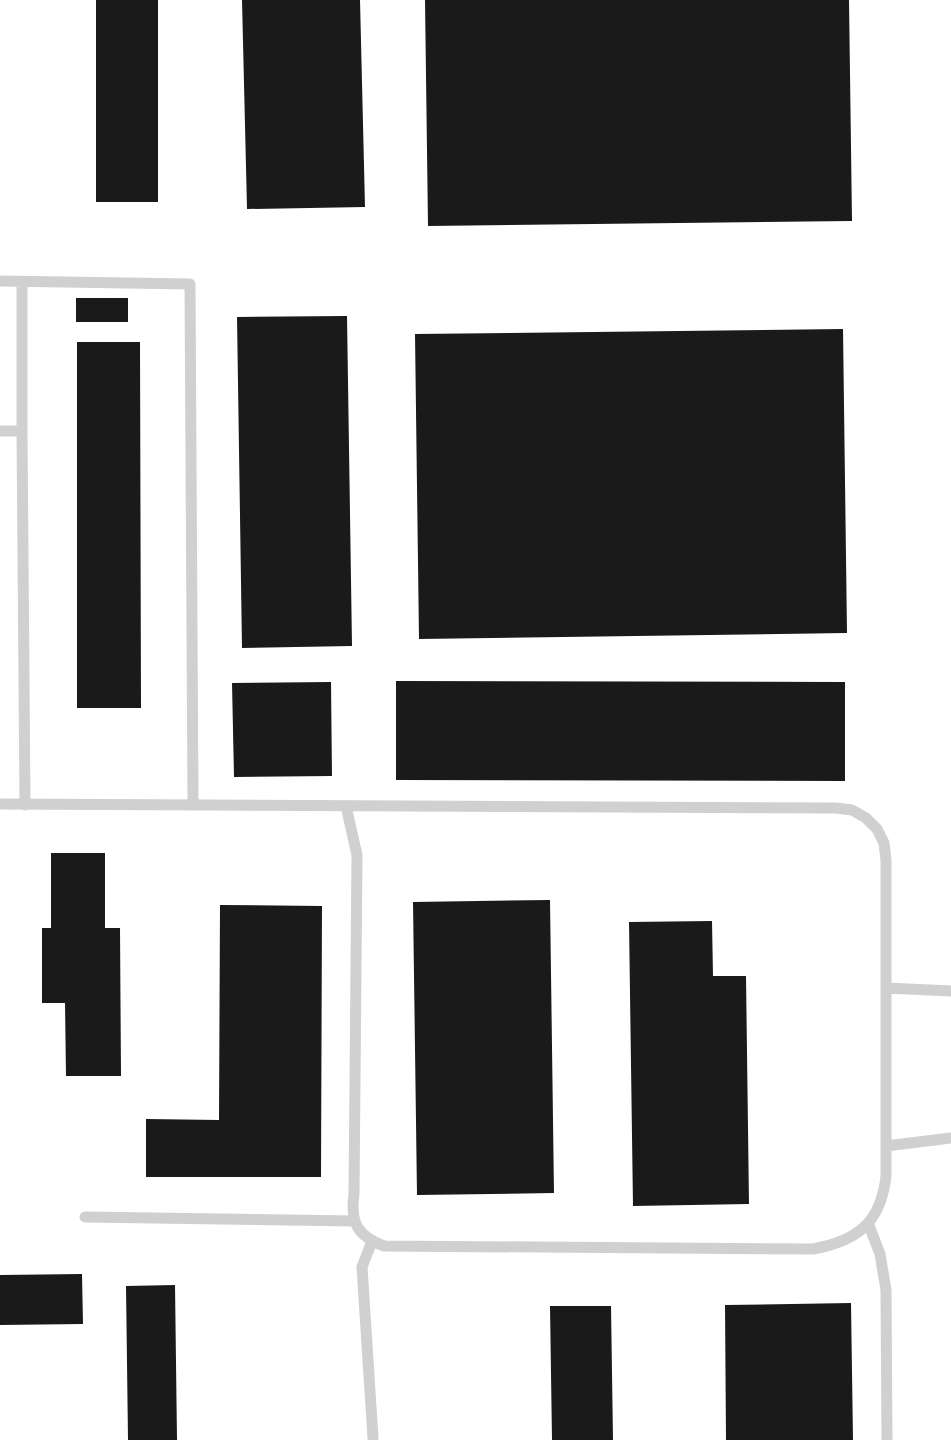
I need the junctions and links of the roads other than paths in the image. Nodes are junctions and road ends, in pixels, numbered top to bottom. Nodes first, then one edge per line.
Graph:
1 (0, 281) edge
2 (22, 282) junction
3 (0, 431) edge
4 (22, 431) junction
5 (0, 804) edge
6 (24, 805) junction
7 (193, 805) junction
8 (346, 806) junction
9 (886, 988) junction
10 (951, 991) edge
11 (951, 1138) edge
12 (886, 1146) junction
13 (85, 1216) dead end
14 (354, 1221) junction
15 (868, 1223) junction
16 (372, 1241) junction
17 (373, 1438) dead end
18 (887, 1440) edge

1 - 2 lane
2 - 4 lane
2 - 7 lane
3 - 4 lane
4 - 6 lane
5 - 6 lane
6 - 7 lane
7 - 8 lane
8 - 9 lane
8 - 14 lane
9 - 10 lane
9 - 12 lane
11 - 12 lane
12 - 15 lane
13 - 14 lane
14 - 16 lane
15 - 16 lane
15 - 18 lane
16 - 17 lane

